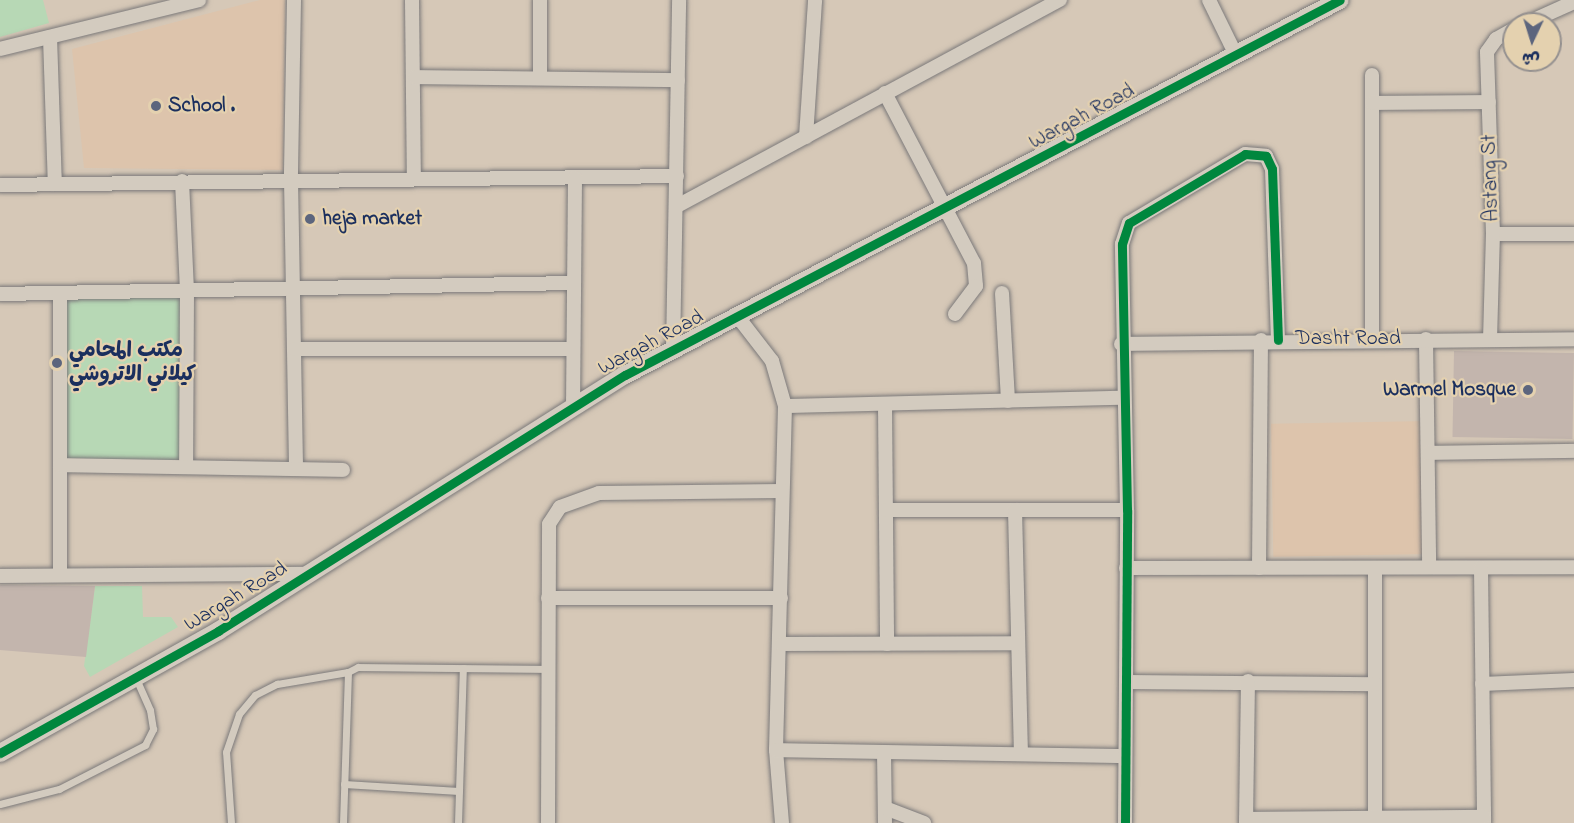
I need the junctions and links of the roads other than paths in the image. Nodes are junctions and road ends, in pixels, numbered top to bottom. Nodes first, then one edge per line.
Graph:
1 (199, 0) edge
2 (294, 0) edge
3 (412, 0) edge
4 (540, 0) edge
5 (679, 0) edge
6 (815, 0) edge
7 (1060, 0) edge
8 (1209, 0) edge
9 (1340, 0) edge
10 (1574, 2) edge
11 (1552, 12) edge
12 (50, 36) junction
13 (1502, 36) edge
14 (0, 49) edge
15 (1236, 55) junction
16 (1372, 75) dead end
17 (415, 77) junction
18 (540, 78) junction
19 (678, 80) junction
20 (885, 93) junction
21 (1489, 102) junction
22 (1372, 103) junction
23 (806, 137) junction
24 (677, 176) junction
25 (414, 177) junction
26 (575, 178) junction
27 (291, 179) junction
28 (182, 182) junction
29 (55, 184) junction
30 (0, 185) edge
31 (677, 206) junction
32 (946, 209) junction
33 (1493, 234) junction
34 (1574, 234) edge
35 (571, 283) junction
36 (294, 291) junction
37 (187, 293) junction
38 (1002, 293) dead end
39 (0, 294) edge
40 (60, 295) junction
41 (955, 314) dead end
42 (738, 317) junction
43 (1426, 339) junction
44 (1574, 339) edge
45 (1261, 340) junction
46 (1278, 340) junction
47 (1372, 340) junction
48 (1490, 340) junction
49 (1122, 344) junction
50 (295, 349) junction
51 (570, 349) junction
52 (674, 351) junction
53 (1123, 398) junction
54 (1008, 401) junction
55 (885, 405) junction
56 (785, 406) junction
57 (573, 408) junction
58 (1574, 451) edge
59 (1428, 453) junction
60 (60, 465) junction
61 (186, 467) junction
62 (296, 468) junction
63 (343, 470) dead end
64 (782, 491) junction
65 (886, 510) junction
66 (1015, 510) junction
67 (1127, 510) junction
68 (1429, 567) junction
69 (1574, 567) edge
70 (1126, 568) junction
71 (1259, 568) junction
72 (1375, 568) junction
73 (1481, 568) junction
74 (308, 574) junction
75 (60, 575) junction
76 (0, 576) edge
77 (548, 598) junction
78 (781, 598) junction
79 (1018, 643) junction
80 (782, 644) junction
81 (887, 644) junction
82 (463, 668) junction
83 (550, 669) junction
84 (348, 672) junction
85 (135, 677) junction
86 (1574, 680) edge
87 (1248, 681) junction
88 (1126, 682) junction
89 (1375, 684) junction
90 (1482, 684) junction
91 (776, 750) junction
92 (884, 752) junction
93 (0, 753) edge
94 (1021, 754) junction
95 (1125, 756) junction
96 (344, 784) junction
97 (459, 791) junction
98 (0, 804) edge
99 (885, 808) junction
100 (1375, 818) junction
101 (1484, 820) edge
102 (1246, 821) edge
103 (231, 823) edge
104 (343, 823) edge
105 (458, 823) edge
106 (548, 823) edge
107 (782, 823) edge
108 (885, 823) edge
109 (924, 823) edge
110 (1125, 823) edge

1 - 12 street
2 - 27 street
3 - 17 street
4 - 18 street
5 - 19 street
6 - 23 street
7 - 20 street
8 - 15 street
9 - 15 street, Wargah Road
10 - 11 street
12 - 14 street
12 - 29 street
13 - 21 street, Astang St
15 - 32 street, Wargah Road
16 - 22 street
17 - 18 street
17 - 25 street
18 - 19 street
19 - 24 street
20 - 23 street
20 - 32 street
21 - 22 street
21 - 33 street, Astang St
22 - 47 street
23 - 31 street
24 - 26 street
24 - 31 street
25 - 26 street
25 - 27 street
26 - 35 street
27 - 28 street
27 - 36 street
28 - 29 street
28 - 37 street
29 - 30 street
31 - 52 street
32 - 41 street
32 - 42 street, Wargah Road
33 - 34 street
33 - 48 street, Astang St
35 - 36 street
35 - 51 street
36 - 37 street
36 - 50 street
37 - 40 street
37 - 61 street
38 - 54 street
39 - 40 street
40 - 60 street
42 - 52 street, Wargah Road
42 - 56 street
43 - 47 street, Dasht Road
43 - 48 street, Dasht Road
43 - 59 street
44 - 48 street, Dasht Road
45 - 46 street, Dasht Road
45 - 49 street, Dasht Road
45 - 71 street
46 - 47 street, Dasht Road
46 - 49 street
49 - 53 street
50 - 51 street
50 - 62 street
51 - 57 street
52 - 57 street, Wargah Road
53 - 54 street
53 - 67 street
54 - 55 street
55 - 56 street
55 - 65 street
56 - 64 street
57 - 74 street, Wargah Road
58 - 59 street
59 - 68 street
60 - 61 street
60 - 75 street
61 - 62 street
62 - 63 street
64 - 77 street
64 - 78 street
65 - 66 street
65 - 81 street
66 - 67 street
66 - 79 street
67 - 70 street
68 - 72 street
68 - 73 street
69 - 73 street
70 - 71 street
70 - 88 street
71 - 72 street
72 - 89 street
73 - 90 street
74 - 75 street
74 - 85 street, Wargah Road
75 - 76 street
77 - 78 street
77 - 83 street
78 - 80 street
79 - 81 street
79 - 94 street
80 - 81 street
80 - 91 street
82 - 83 lane
82 - 84 lane
82 - 97 lane
83 - 106 street
84 - 96 lane
84 - 103 lane
85 - 93 street, Wargah Road
85 - 98 lane
86 - 90 street
87 - 88 street
87 - 89 street
87 - 102 street
88 - 95 street
89 - 100 street
90 - 101 street
91 - 92 street
91 - 107 street
92 - 94 street
92 - 99 street
94 - 95 street
95 - 110 street
96 - 97 lane
96 - 104 lane
97 - 105 lane
99 - 108 street
99 - 109 street
100 - 101 street
100 - 102 street

